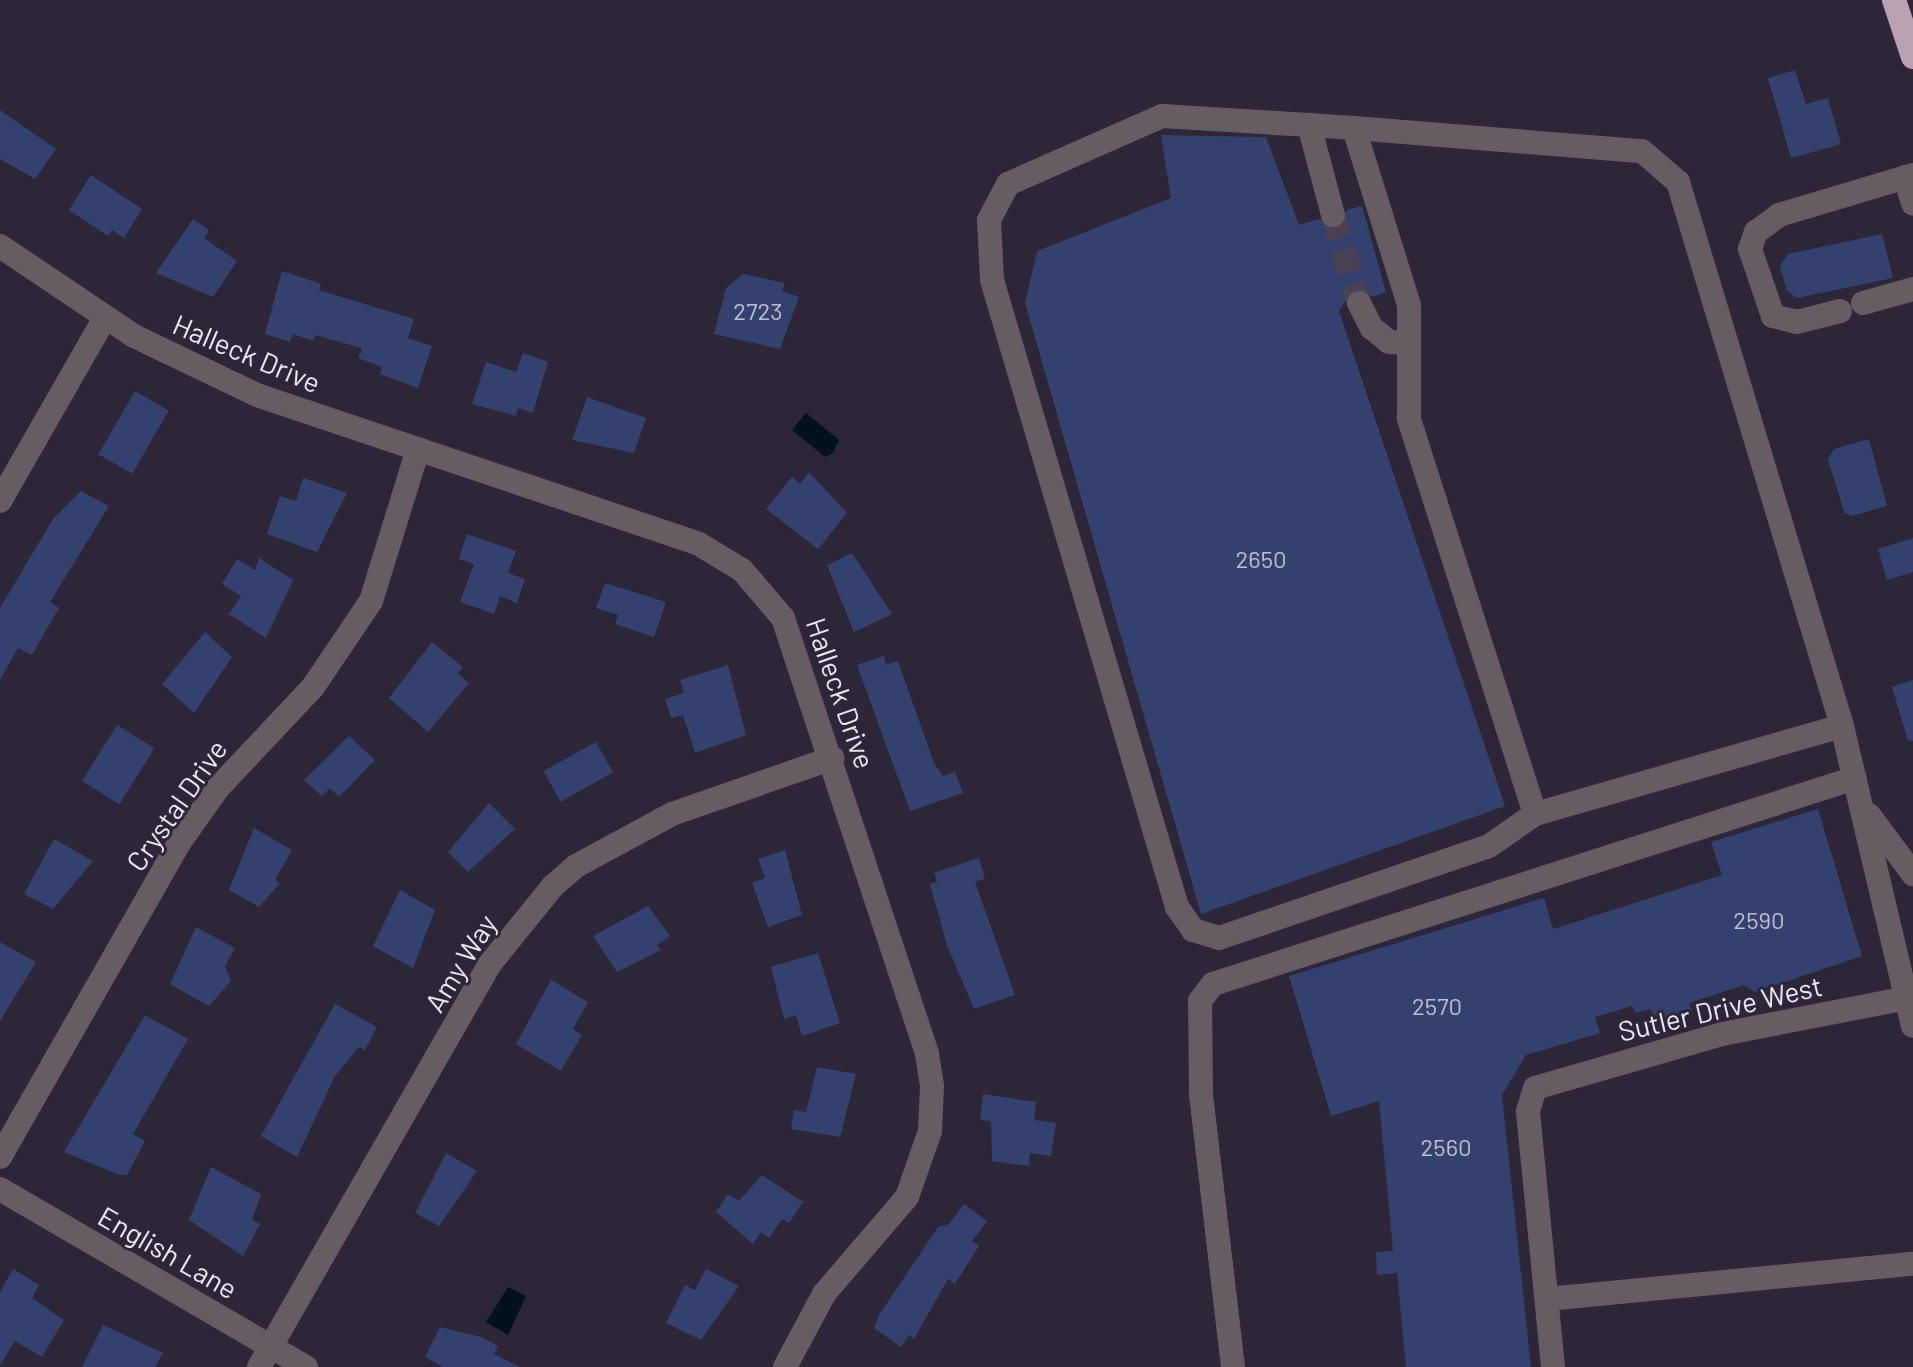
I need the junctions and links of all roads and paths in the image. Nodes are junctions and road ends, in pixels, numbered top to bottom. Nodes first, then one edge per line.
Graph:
1 (1894, 0) edge
2 (1913, 57) edge
3 (1309, 125) junction
4 (1354, 128) junction
5 (1909, 176) edge
6 (1913, 204) edge
7 (1333, 215) tunnel mouth
8 (0, 246) edge
9 (1913, 289) edge
10 (1359, 303) tunnel mouth
11 (105, 318) junction
12 (1408, 343) junction
13 (418, 449) junction
14 (0, 501) edge
15 (1842, 726) junction
16 (833, 758) junction
17 (1858, 790) junction
18 (1535, 814) junction
19 (1913, 874) edge
20 (1906, 959) edge
21 (1910, 998) edge
22 (1913, 1026) edge
23 (0, 1157) edge
24 (0, 1189) edge
25 (1913, 1264) edge
26 (1547, 1299) junction
27 (265, 1357) edge
28 (306, 1367) edge
29 (785, 1367) edge
30 (1233, 1367) edge
31 (1553, 1367) edge

1 - 2 highway
3 - 4 street
3 - 7 street
3 - 18 street
4 - 12 street
4 - 15 street
5 - 6 street
5 - 9 street
8 - 11 street, Halleck Drive
10 - 12 street
11 - 13 street, Halleck Drive
11 - 14 street
12 - 18 street
13 - 16 street, Halleck Drive
13 - 23 street, Crystal Drive
15 - 17 street
15 - 18 street
16 - 27 street, Amy Way
16 - 29 street, Halleck Drive
17 - 19 street
17 - 20 street
17 - 30 street
20 - 21 street
21 - 22 street
21 - 26 street, Sutler Drive West
24 - 27 street, English Lane
25 - 26 street
26 - 31 street
27 - 28 street, English Lane

